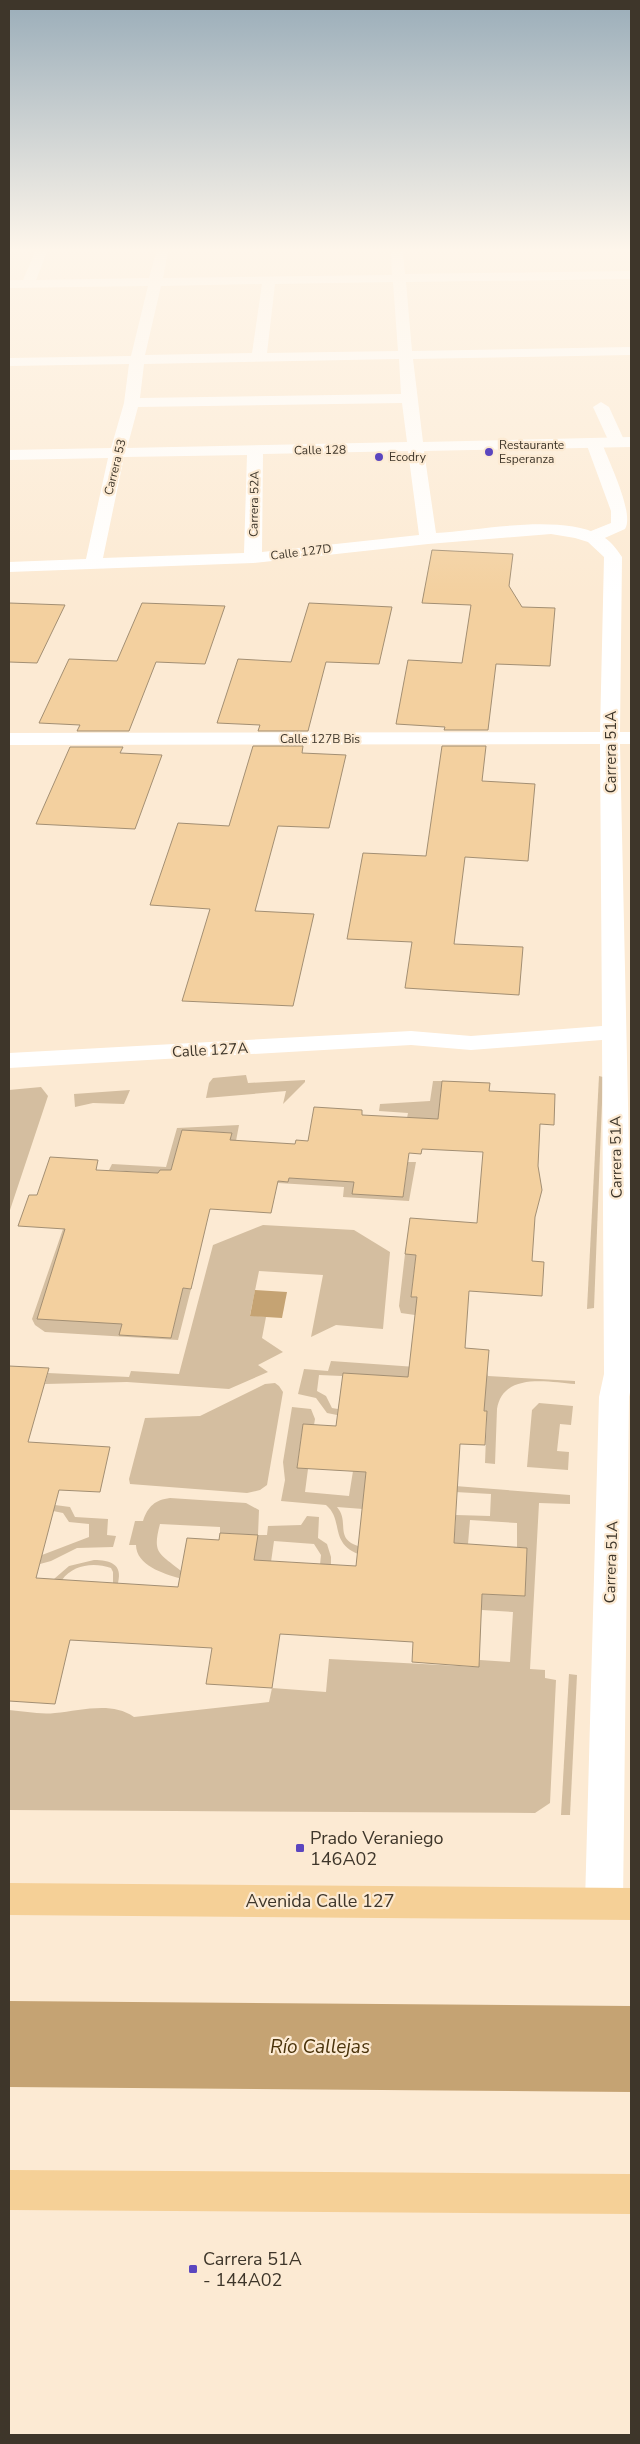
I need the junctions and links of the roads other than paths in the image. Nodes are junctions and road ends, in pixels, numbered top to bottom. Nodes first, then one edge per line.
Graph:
1 (136, 366) edge
2 (406, 366) edge
3 (408, 398) junction
4 (132, 402) junction
5 (601, 407) dead end
6 (624, 442) edge
7 (594, 443) junction
8 (415, 448) junction
9 (255, 451) junction
10 (117, 454) junction
11 (9, 455) edge
12 (592, 537) junction
13 (428, 539) junction
14 (253, 558) junction
15 (93, 565) junction
16 (9, 567) edge
17 (613, 617) junction
18 (631, 617) edge
19 (610, 738) junction
20 (631, 738) edge
21 (9, 739) edge
22 (622, 896) edge
23 (618, 1010) edge
24 (9, 1061) edge
25 (9, 1899) edge
26 (618, 1903) edge
27 (9, 2190) edge
28 (631, 2194) edge

1 - 4 street, Carrera 53
2 - 3 street
3 - 4 street
3 - 8 street
4 - 10 street, Carrera 53
5 - 6 street
6 - 7 street, Calle 128
7 - 8 street, Calle 128
7 - 12 street
8 - 9 street, Calle 128
8 - 13 street
9 - 10 street, Calle 128
9 - 14 street, Carrera 52A
10 - 11 street, Calle 128
10 - 15 street, Carrera 53
12 - 13 street, Calle 127D
12 - 17 street, Carrera 51A
13 - 14 street, Calle 127D
14 - 15 street, Calle 127D
15 - 16 street, Calle 127D
17 - 18 street
17 - 19 street, Carrera 51A
19 - 20 street, Calle 127B Bis
19 - 21 street, Calle 127B Bis
19 - 22 street, Carrera 51A
22 - 23 street, Carrera 51A
23 - 24 street, Calle 127A
23 - 26 street, Carrera 51A
25 - 26 main road, Avenida Calle 127
27 - 28 main road

